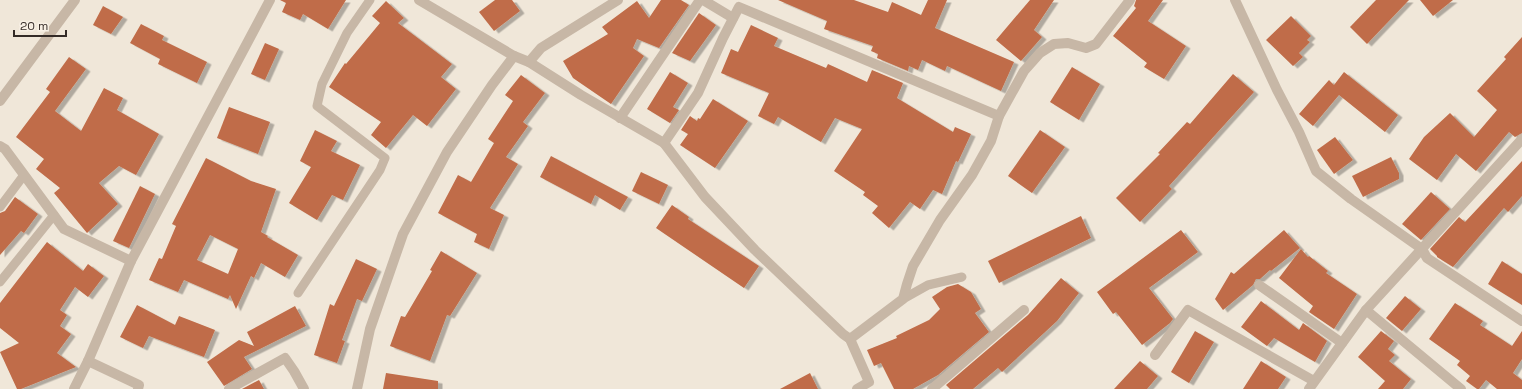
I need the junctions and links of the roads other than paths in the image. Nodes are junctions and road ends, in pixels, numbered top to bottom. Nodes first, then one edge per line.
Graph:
1 (75, 0) edge
2 (270, 0) edge
3 (370, 0) edge
4 (419, 0) edge
5 (618, 0) edge
6 (700, 0) edge
7 (704, 0) edge
8 (1130, 0) edge
9 (1235, 0) edge
10 (733, 18) junction
11 (514, 56) junction
12 (529, 62) junction
13 (0, 101) edge
14 (999, 116) junction
15 (620, 118) junction
16 (1522, 139) edge
17 (664, 143) junction
18 (0, 146) edge
19 (24, 175) junction
20 (0, 207) edge
21 (54, 215) junction
22 (1422, 250) junction
23 (131, 262) junction
24 (962, 277) dead end
25 (0, 282) edge
26 (1259, 285) dead end
27 (298, 293) dead end
28 (904, 299) junction
29 (1024, 310) dead end
30 (1366, 310) junction
31 (1522, 321) edge
32 (850, 339) junction
33 (1342, 344) junction
34 (1155, 355) dead end
35 (88, 361) junction
36 (1312, 385) edge
37 (872, 386) edge
38 (74, 389) edge
39 (138, 389) edge
40 (229, 389) edge
41 (304, 389) edge
42 (357, 389) edge
43 (857, 389) edge
44 (932, 389) edge
45 (1461, 389) edge

1 - 13 street
2 - 23 street
3 - 27 lane
4 - 11 street
5 - 12 street
6 - 15 street
7 - 10 street
8 - 14 street
9 - 22 street
10 - 14 street
10 - 17 street
11 - 12 street
11 - 42 street
12 - 15 street
14 - 28 street
15 - 17 street
16 - 22 street
17 - 32 street
18 - 19 street
19 - 20 lane
19 - 21 street
21 - 23 street
21 - 25 lane
22 - 30 street
22 - 31 street
23 - 35 street
24 - 28 lane
26 - 33 street
28 - 32 street
29 - 44 street
30 - 33 street
30 - 45 street
32 - 37 street
33 - 36 street
34 - 36 street
35 - 38 street
35 - 39 street
37 - 43 street
40 - 41 street

